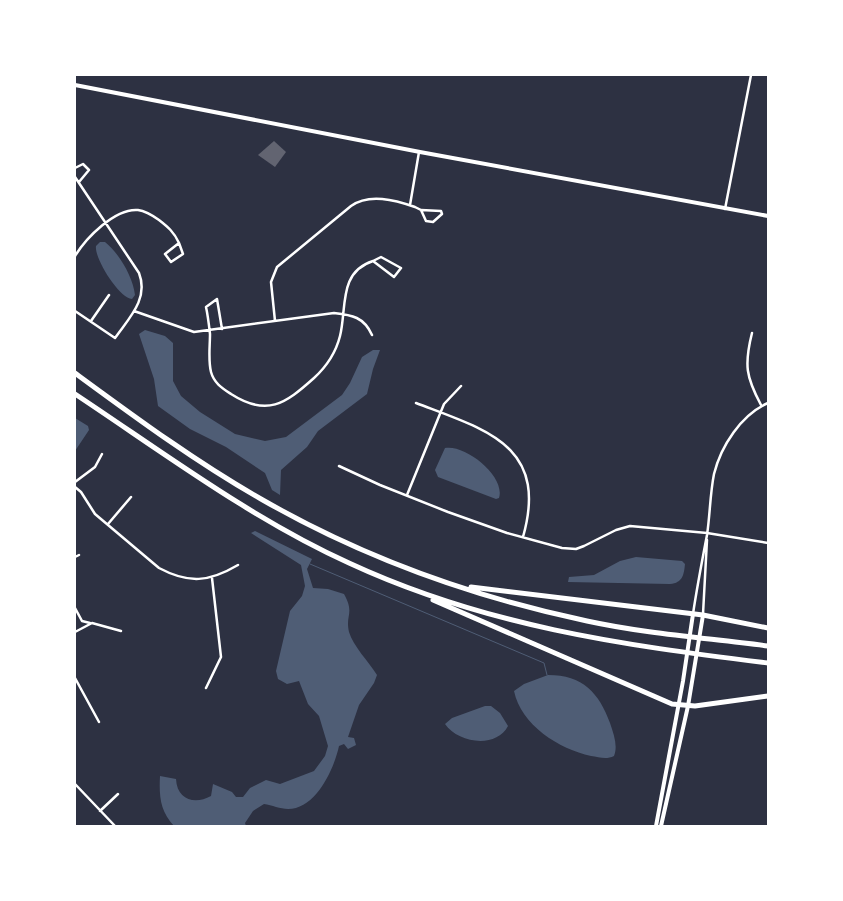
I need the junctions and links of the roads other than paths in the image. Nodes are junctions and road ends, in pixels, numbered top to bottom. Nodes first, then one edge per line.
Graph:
1 (752, 75) edge
2 (75, 85) edge
3 (420, 152) junction
4 (75, 168) edge
5 (75, 176) edge
6 (78, 182) junction
7 (410, 205) junction
8 (725, 209) junction
9 (421, 210) junction
10 (768, 216) edge
11 (106, 224) junction
12 (178, 243) junction
13 (75, 256) edge
14 (373, 261) junction
15 (109, 295) dead end
16 (75, 311) edge
17 (134, 311) junction
18 (343, 314) junction
19 (90, 321) junction
20 (275, 321) junction
21 (222, 329) junction
22 (210, 331) junction
23 (752, 333) dead end
24 (372, 335) dead end
25 (75, 373) edge
26 (461, 386) dead end
27 (75, 394) edge
28 (416, 403) dead end
29 (768, 403) edge
30 (762, 406) junction
31 (440, 412) junction
32 (102, 454) dead end
33 (338, 466) dead end
34 (75, 482) edge
35 (75, 487) edge
36 (406, 496) junction
37 (131, 497) dead end
38 (108, 524) junction
39 (707, 534) junction
40 (523, 537) junction
41 (768, 543) edge
42 (79, 556) dead end
43 (75, 558) edge
44 (238, 565) dead end
45 (212, 578) junction
46 (455, 585) junction
47 (414, 591) junction
48 (75, 608) edge
49 (693, 614) junction
50 (703, 615) junction
51 (92, 623) junction
52 (768, 628) edge
53 (121, 631) dead end
54 (75, 632) edge
55 (768, 646) edge
56 (768, 663) edge
57 (75, 678) edge
58 (206, 688) dead end
59 (768, 696) edge
60 (678, 706) junction
61 (688, 706) junction
62 (99, 722) dead end
63 (75, 784) edge
64 (118, 794) dead end
65 (100, 810) junction
66 (114, 825) edge
67 (656, 826) edge
68 (661, 826) edge

1 - 8 street
2 - 3 street
3 - 7 street
3 - 8 street
4 - 6 street
5 - 6 street
6 - 11 street
7 - 9 street
7 - 20 street
8 - 10 street
9 - 9 street
11 - 12 street
11 - 13 street
11 - 17 street
12 - 12 street
14 - 14 street
14 - 18 street
15 - 19 street
16 - 19 street
17 - 19 street
17 - 22 street
18 - 20 street
18 - 22 street
18 - 24 street
20 - 21 street
21 - 22 street
21 - 22 street
23 - 30 street
25 - 46 highway
26 - 31 street
27 - 47 highway
28 - 31 street
29 - 30 street
30 - 39 street
31 - 36 street
31 - 40 street
32 - 34 street
33 - 36 street
35 - 38 street
36 - 40 street
37 - 38 street
38 - 45 street
39 - 40 street
39 - 41 street
39 - 49 street
39 - 50 street
42 - 43 street
44 - 45 street
45 - 58 street
46 - 49 highway
46 - 55 highway
47 - 56 highway
47 - 60 highway
48 - 51 street
49 - 50 highway
49 - 60 street
50 - 52 highway
50 - 61 street
51 - 53 street
51 - 54 street
57 - 62 street
59 - 61 highway
60 - 61 highway
60 - 67 street
61 - 68 street
63 - 65 street
64 - 65 street
65 - 66 street

